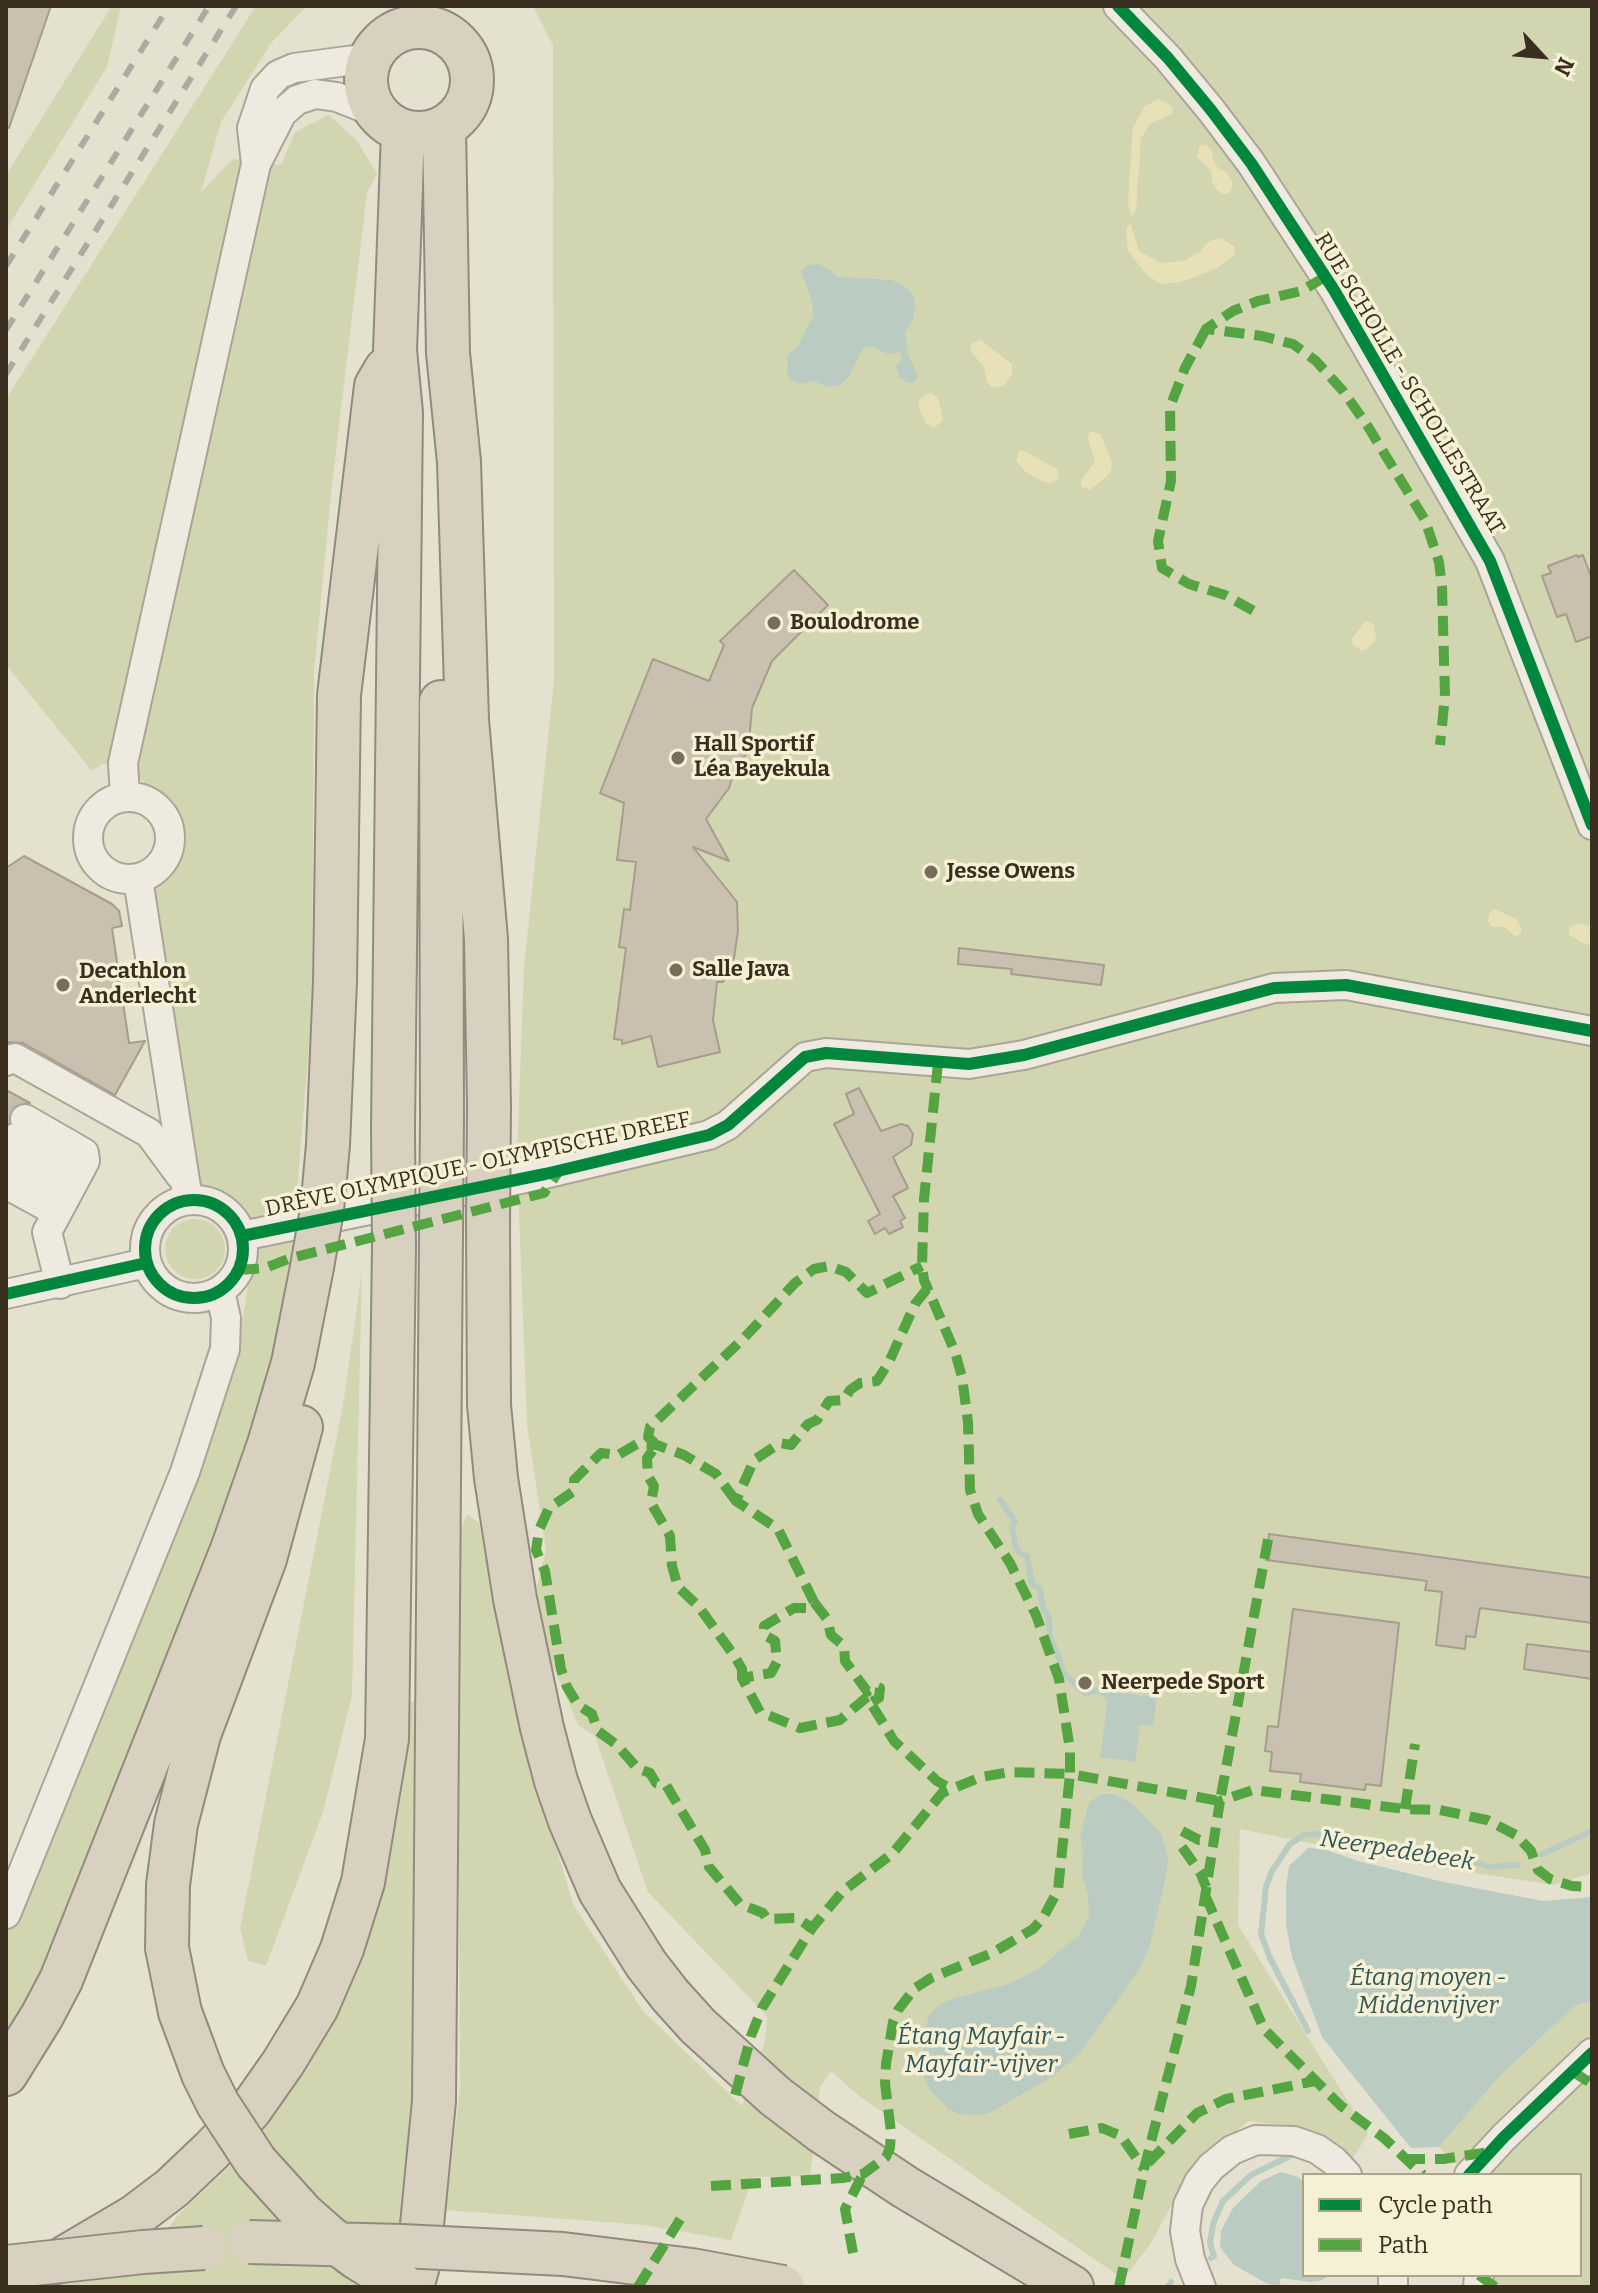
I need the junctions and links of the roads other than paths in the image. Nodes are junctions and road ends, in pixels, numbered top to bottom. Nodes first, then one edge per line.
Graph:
1 (1118, 6) edge
2 (427, 18) edge
3 (370, 58) junction
4 (390, 122) junction
5 (444, 127) junction
6 (256, 164) junction
7 (395, 350) junction
8 (448, 353) junction
9 (1584, 775) edge
10 (125, 796) junction
11 (1592, 825) edge
12 (138, 879) junction
13 (1592, 1031) edge
14 (6, 1061) edge
15 (15, 1139) edge
16 (6, 1184) edge
17 (185, 1189) junction
18 (68, 1193) junction
19 (242, 1236) junction
20 (146, 1263) junction
21 (324, 1264) junction
22 (60, 1284) junction
23 (220, 1291) junction
24 (6, 1294) edge
25 (6, 1914) edge
26 (1592, 2053) edge
27 (6, 2074) edge
28 (1345, 2173) edge
29 (1471, 2173) edge
30 (249, 2242) junction
31 (6, 2246) edge
32 (6, 2267) edge
33 (6, 2287) edge
34 (405, 2287) edge
35 (412, 2287) edge
36 (783, 2287) edge
37 (1072, 2287) edge
38 (1201, 2287) edge

1 - 9 street, RUE SCHOLLE - SCHOLLESTRAAT
2 - 3 highway
2 - 5 highway
3 - 4 highway
3 - 6 street
4 - 5 highway
4 - 6 street
4 - 7 highway
5 - 8 highway
6 - 10 street
7 - 21 highway
7 - 33 highway, bridge
8 - 35 highway, bridge
8 - 37 highway, bridge
9 - 11 street, RUE SCHOLLE - SCHOLLESTRAAT
10 - 12 street
10 - 12 street
12 - 17 street
13 - 19 street, DRÈVE OLYMPIQUE - OLYMPISCHE DREEF
14 - 17 street
15 - 18 street
15 - 18 street
16 - 18 street
17 - 19 street
17 - 20 street
18 - 22 street
19 - 23 street
20 - 22 street
20 - 23 street
21 - 27 highway
21 - 34 highway, bridge
22 - 24 street
23 - 25 street
26 - 29 street
28 - 38 street
30 - 31 highway
30 - 32 highway, bridge
30 - 36 highway, bridge

